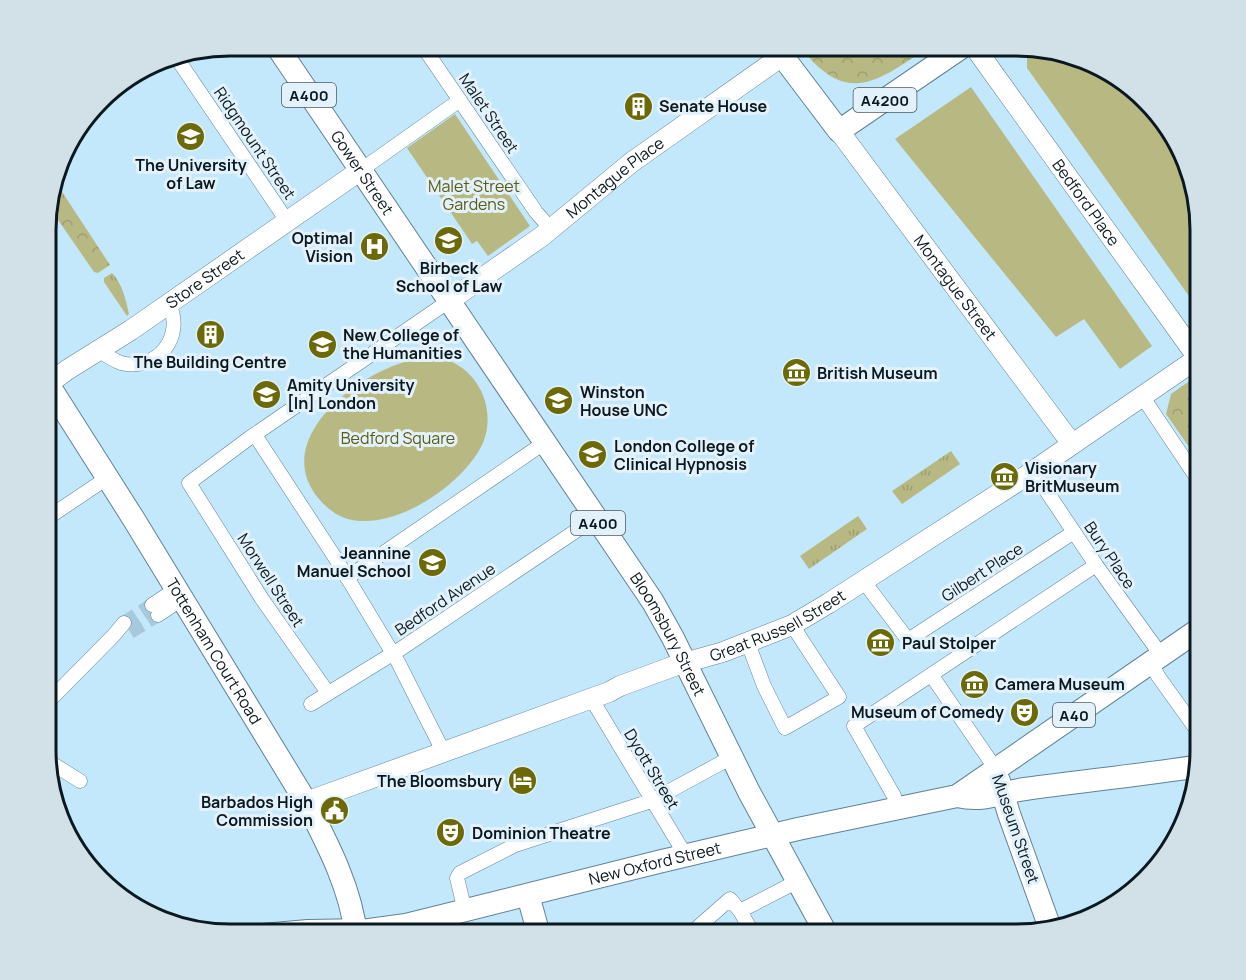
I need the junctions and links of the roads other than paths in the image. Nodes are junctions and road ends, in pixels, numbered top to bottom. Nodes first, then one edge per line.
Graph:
1 (283, 56) edge
2 (430, 56) edge
3 (771, 56) edge
4 (782, 56) edge
5 (949, 56) edge
6 (982, 56) edge
7 (180, 63) edge
8 (460, 100) junction
9 (839, 131) junction
10 (361, 170) junction
11 (287, 221) junction
12 (550, 228) junction
13 (449, 302) junction
14 (169, 304) junction
15 (1190, 345) edge
16 (100, 351) junction
17 (1190, 363) edge
18 (55, 383) edge
19 (1142, 396) junction
20 (55, 400) edge
21 (260, 431) junction
22 (544, 443) junction
23 (1071, 444) junction
24 (1190, 469) edge
25 (1033, 471) junction
26 (107, 478) junction
27 (56, 513) edge
28 (595, 518) junction
29 (1074, 532) junction
30 (1096, 565) junction
31 (347, 578) junction
32 (862, 582) junction
33 (179, 594) junction
34 (155, 610) tunnel mouth
35 (792, 625) junction
36 (127, 627) tunnel mouth
37 (1190, 635) edge
38 (748, 643) junction
39 (392, 655) junction
40 (1156, 658) junction
41 (685, 663) junction
42 (932, 675) junction
43 (328, 693) junction
44 (56, 694) edge
45 (591, 698) junction
46 (311, 704) dead end
47 (1190, 720) edge
48 (443, 751) junction
49 (732, 757) junction
50 (57, 767) edge
51 (1189, 767) edge
52 (995, 768) junction
53 (80, 782) dead end
54 (1003, 794) junction
55 (957, 796) junction
56 (651, 801) junction
57 (306, 802) junction
58 (897, 809) junction
59 (774, 835) junction
60 (686, 856) junction
61 (798, 881) junction
62 (528, 895) junction
63 (465, 911) junction
64 (740, 911) junction
65 (1048, 921) edge
66 (354, 924) edge
67 (407, 924) edge
68 (536, 924) edge
69 (702, 924) edge
70 (748, 924) edge
71 (821, 924) edge

1 - 10 main road, Gower Street / A400
2 - 8 street, Malet Street
3 - 12 street, Montague Place
4 - 9 main road, A4200
5 - 9 main road, A4200
6 - 15 street, Bedford Place
7 - 11 street, Ridgmount Street
8 - 10 street
8 - 12 street, Malet Street
9 - 23 street, Montague Street
10 - 11 street, Store Street
10 - 13 main road, Gower Street / A400
11 - 14 street, Store Street
12 - 13 street, Montague Place
13 - 21 street
13 - 22 main road, A400
14 - 16 street, Store Street
14 - 16 street
16 - 18 street, Store Street
17 - 19 street, Great Russell Street
19 - 23 street, Great Russell Street
19 - 24 street
20 - 26 main road, Tottenham Court Road
21 - 31 street
21 - 43 street, Morwell Street
22 - 28 main road, Bloomsbury Street / A400
22 - 31 street
23 - 25 street, Great Russell Street
25 - 29 street, Bury Place
25 - 32 street, Great Russell Street
26 - 27 street
26 - 33 main road, Tottenham Court Road
28 - 39 street, Bedford Avenue
28 - 41 main road, Bloomsbury Street / A400
29 - 30 street, Bury Place
29 - 32 street, Gilbert Place
30 - 40 street, Bury Place
30 - 42 street
31 - 39 street
32 - 35 street, Great Russell Street
33 - 34 street
33 - 57 main road, Tottenham Court Road
35 - 38 street, Great Russell Street
35 - 38 street
36 - 44 street
37 - 40 main road, A40
38 - 41 street, Great Russell Street
39 - 43 street, Bedford Avenue
39 - 48 street
40 - 47 street, Bury Place
40 - 52 main road, A40
41 - 45 street, Great Russell Street
41 - 49 main road, Bloomsbury Street / A400
42 - 52 street, Museum Street
42 - 58 street
43 - 46 street, Bedford Avenue
45 - 48 street, Great Russell Street
45 - 56 street, Dyott Street
48 - 57 street, Great Russell Street
49 - 56 street
49 - 59 main road, Bloomsbury Street / A400
50 - 53 street
51 - 54 main road
52 - 54 main road, Museum Street
52 - 55 main road, A40
54 - 55 main road
54 - 65 main road, Museum Street
55 - 58 main road, New Oxford Street / A40
56 - 60 street, Dyott Street
56 - 63 street
57 - 66 main road, Tottenham Court Road
58 - 59 main road, New Oxford Street / A40
59 - 60 main road, New Oxford Street / A40
59 - 61 main road, A400
60 - 62 main road, New Oxford Street / A40
61 - 64 street
61 - 71 main road, A400
62 - 63 main road, New Oxford Street / A40
62 - 68 main road
63 - 67 main road, New Oxford Street / A40
64 - 69 street
64 - 70 street

